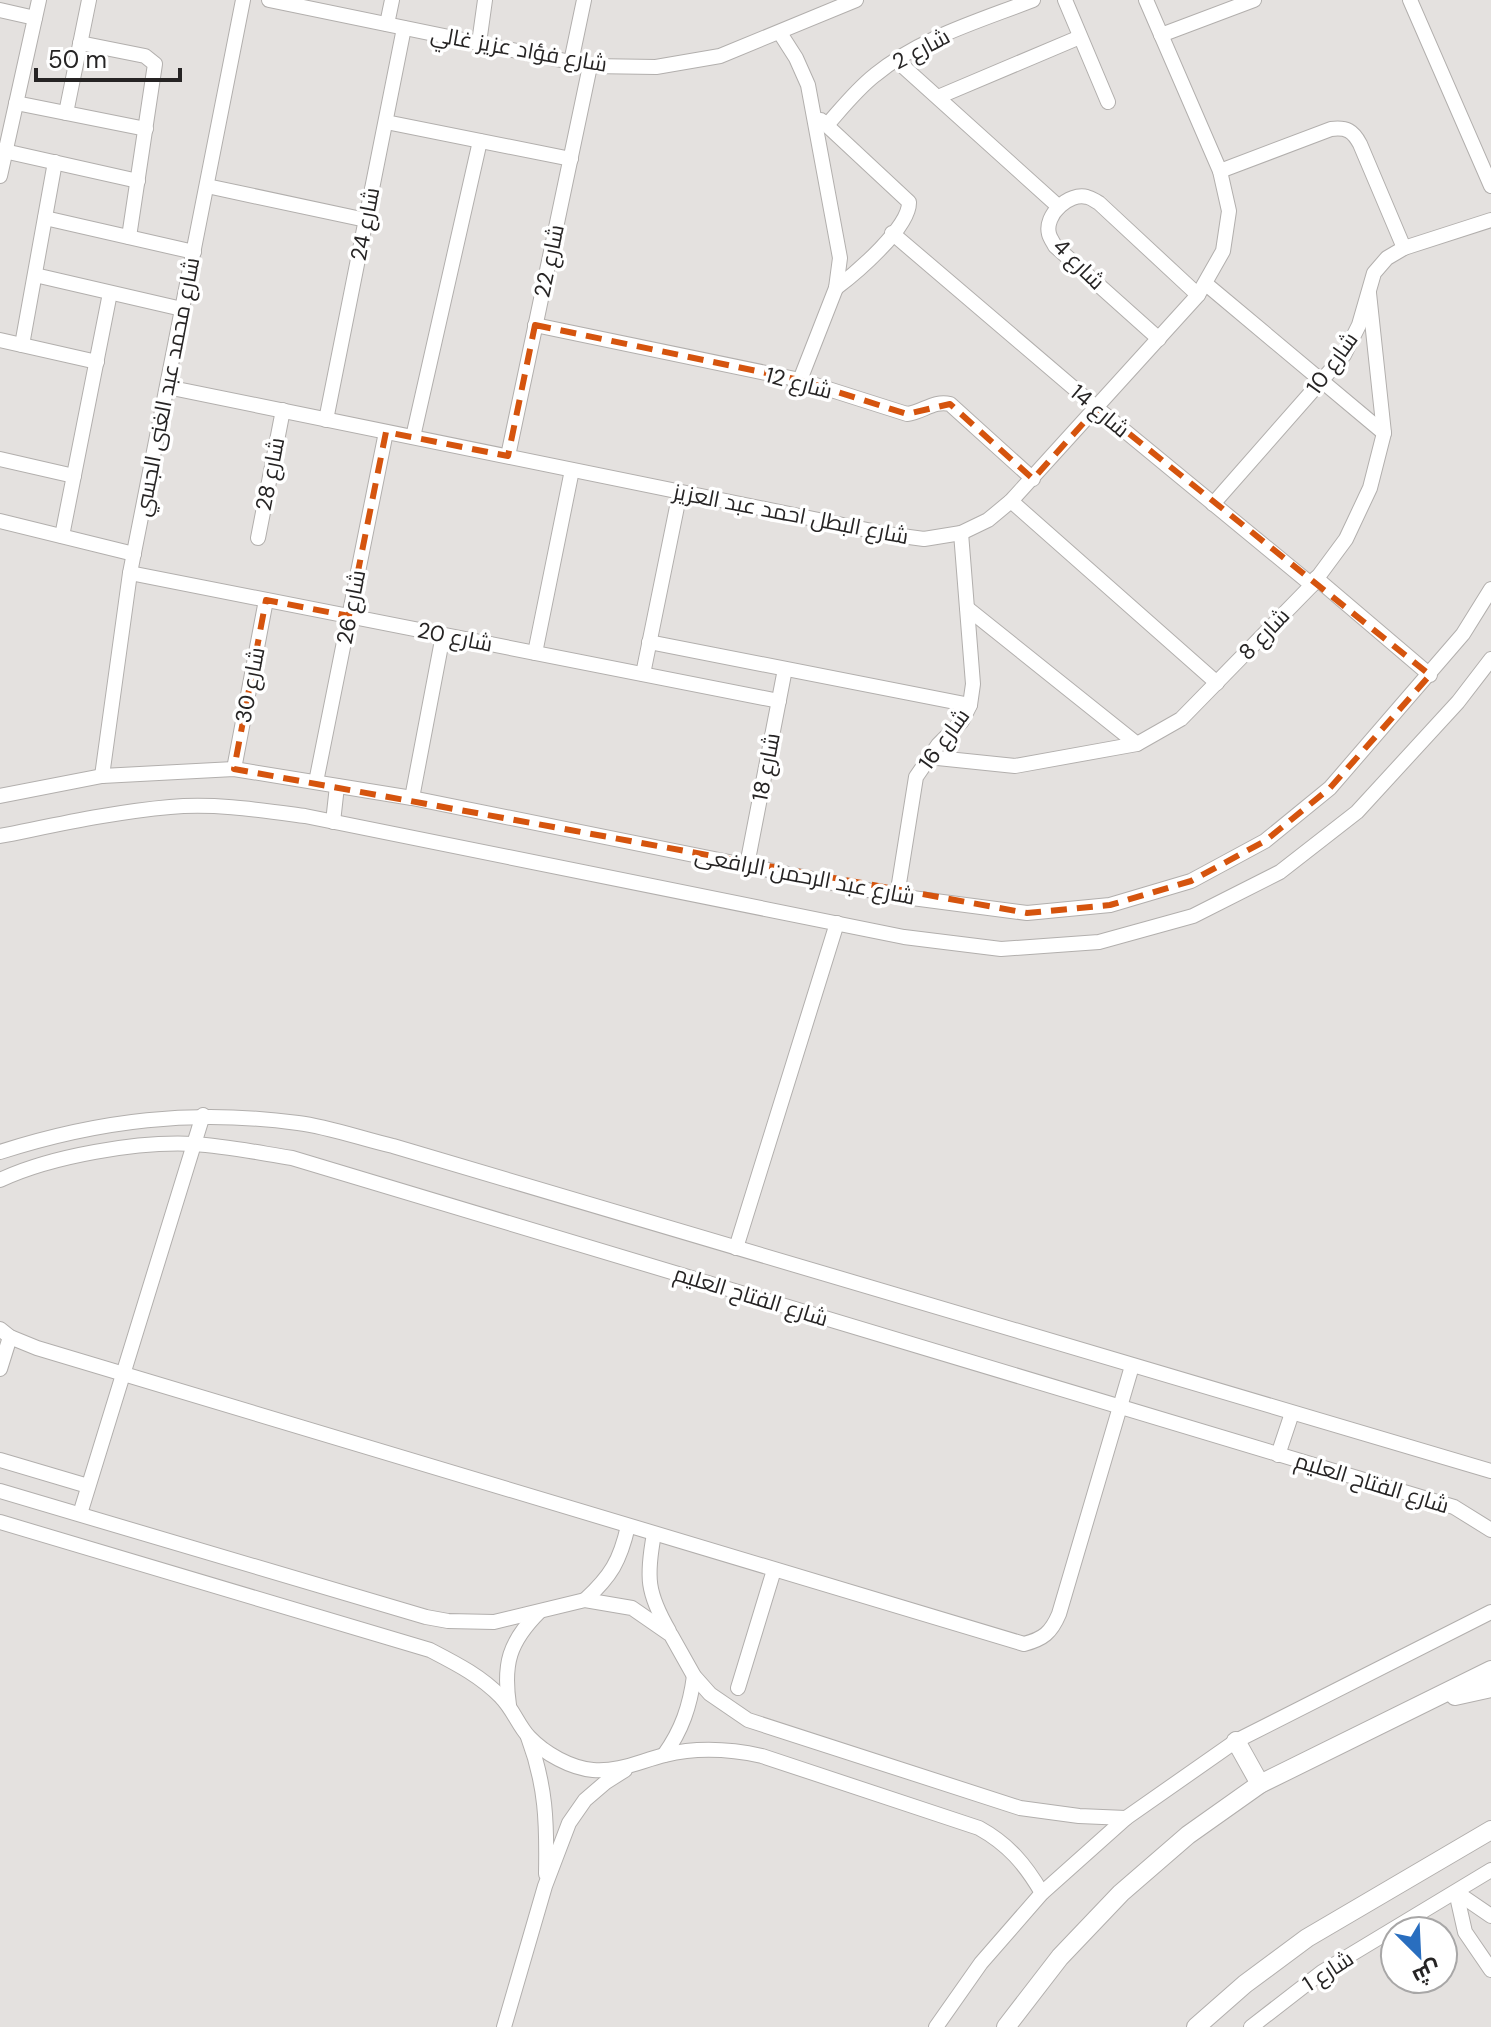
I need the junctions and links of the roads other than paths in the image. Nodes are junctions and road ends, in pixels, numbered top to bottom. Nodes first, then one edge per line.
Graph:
1 (39, 0) edge
2 (89, 0) edge
3 (243, 0) edge
4 (269, 0) edge
5 (392, 0) edge
6 (485, 0) edge
7 (584, 0) edge
8 (856, 0) edge
9 (1033, 0) edge
10 (1065, 0) edge
11 (1146, 0) edge
12 (1254, 0) edge
13 (1410, 0) edge
14 (299, 3) edge
15 (1232, 4) edge
16 (821, 7) edge
17 (0, 10) edge
18 (35, 18) junction
19 (387, 24) junction
20 (404, 28) junction
21 (780, 33) junction
22 (1161, 35) junction
23 (1080, 37) junction
24 (80, 43) junction
25 (479, 43) junction
26 (896, 60) junction
27 (571, 62) junction
28 (590, 66) junction
29 (938, 97) junction
30 (1108, 102) dead end
31 (16, 103) junction
32 (66, 113) junction
33 (815, 114) junction
34 (386, 122) junction
35 (827, 125) junction
36 (146, 129) junction
37 (480, 141) junction
38 (3, 151) edge
39 (571, 159) junction
40 (55, 162) junction
41 (1220, 171) junction
42 (0, 176) edge
43 (138, 181) junction
44 (207, 186) junction
45 (1491, 186) edge
46 (1059, 207) junction
47 (45, 218) junction
48 (366, 220) junction
49 (1491, 220) edge
50 (892, 233) junction
51 (129, 237) junction
52 (1404, 248) junction
53 (194, 252) junction
54 (35, 275) junction
55 (836, 288) junction
56 (1202, 290) junction
57 (110, 293) junction
58 (1369, 293) junction
59 (182, 309) junction
60 (535, 325) junction
61 (1159, 339) junction
62 (0, 340) edge
63 (22, 345) junction
64 (97, 362) junction
65 (800, 380) junction
66 (1322, 380) junction
67 (167, 387) junction
68 (1097, 408) junction
69 (283, 410) junction
70 (326, 420) junction
71 (386, 432) junction
72 (1384, 433) junction
73 (413, 437) junction
74 (508, 456) junction
75 (0, 459) edge
76 (572, 470) junction
77 (74, 476) junction
78 (1033, 479) junction
79 (680, 492) junction
80 (1011, 501) junction
81 (1213, 504) junction
82 (0, 521) edge
83 (961, 533) junction
84 (62, 536) junction
85 (258, 538) dead end
86 (134, 554) junction
87 (130, 573) junction
88 (1314, 582) junction
89 (1491, 589) edge
90 (266, 600) junction
91 (967, 608) junction
92 (349, 616) junction
93 (443, 635) junction
94 (649, 642) junction
95 (535, 653) junction
96 (1491, 659) edge
97 (785, 669) junction
98 (643, 674) junction
99 (1430, 675) junction
100 (1217, 683) junction
101 (779, 701) junction
102 (970, 705) junction
103 (1137, 744) junction
104 (928, 757) junction
105 (234, 769) junction
106 (102, 776) junction
107 (316, 782) junction
108 (337, 786) junction
109 (0, 796) edge
110 (412, 798) junction
111 (333, 822) junction
112 (0, 836) edge
113 (747, 865) junction
114 (897, 896) junction
115 (837, 923) junction
116 (203, 1115) junction
117 (193, 1144) junction
118 (0, 1152) edge
119 (0, 1180) edge
120 (736, 1248) junction
121 (5, 1333) edge
122 (1132, 1366) junction
123 (0, 1369) edge
124 (123, 1374) junction
125 (1120, 1407) junction
126 (1292, 1413) junction
127 (1278, 1455) junction
128 (0, 1460) edge
129 (1491, 1471) edge
130 (88, 1486) junction
131 (0, 1491) edge
132 (80, 1514) junction
133 (0, 1522) edge
134 (628, 1526) junction
135 (1491, 1530) edge
136 (654, 1534) junction
137 (774, 1570) junction
138 (585, 1600) junction
139 (539, 1612) junction
140 (1491, 1612) edge
141 (671, 1635) junction
142 (1491, 1670) edge
143 (694, 1676) junction
144 (738, 1688) dead end
145 (1491, 1688) edge
146 (1426, 1702) junction
147 (509, 1705) junction
148 (528, 1737) junction
149 (1236, 1741) junction
150 (664, 1755) junction
151 (629, 1768) junction
152 (1260, 1784) junction
153 (1126, 1818) junction
154 (1491, 1830) edge
155 (1491, 1870) edge
156 (545, 1886) junction
157 (1456, 1892) junction
158 (1042, 1893) junction
159 (1491, 1916) edge
160 (1491, 1970) edge
161 (504, 2027) edge
162 (936, 2027) edge
163 (1006, 2027) edge
164 (1196, 2027) edge
165 (1251, 2027) edge

1 - 18 street
2 - 24 street
3 - 44 street, شارع محمد عبد الغنى الجسي
4 - 14 street, شارع فؤاد عزيز غالي
5 - 19 street
6 - 25 street
7 - 27 street
8 - 16 street, شارع فؤاد عزيز غالي
9 - 26 street, شارع 2
10 - 23 street
11 - 22 street, شارع البطل احمد عبد العزيز
12 - 15 street
13 - 45 street
14 - 19 street, شارع فؤاد عزيز غالي
15 - 22 street
16 - 21 street, شارع فؤاد عزيز غالي
17 - 18 street
18 - 31 street
19 - 20 street, شارع فؤاد عزيز غالي
20 - 25 street, شارع فؤاد عزيز غالي
20 - 34 street, شارع 24
21 - 28 street, شارع فؤاد عزيز غالي
21 - 33 street
22 - 41 street, شارع البطل احمد عبد العزيز
23 - 29 street
23 - 30 street
24 - 32 street
24 - 36 street
25 - 27 street, شارع فؤاد عزيز غالي
26 - 29 street
26 - 35 street, شارع 2
27 - 28 street, شارع فؤاد عزيز غالي
28 - 39 street, شارع 22
29 - 46 street
31 - 32 street
31 - 38 street
32 - 36 street
33 - 35 street
33 - 55 street
34 - 37 street
34 - 48 street, شارع 24
35 - 50 street
36 - 43 street
37 - 39 street
37 - 73 street
38 - 40 street
38 - 42 street
39 - 60 street, شارع 22
40 - 43 street
40 - 47 street
41 - 52 street
41 - 56 street, شارع البطل احمد عبد العزيز
43 - 51 street
44 - 48 street
44 - 53 street, شارع محمد عبد الغنى الجسي
46 - 56 street, شارع 4
46 - 61 street, شارع 4
47 - 51 street
47 - 54 street
48 - 70 street, شارع 24
49 - 52 street, شارع 10
50 - 55 street
50 - 68 street, شارع 14
51 - 53 street
52 - 58 street, شارع 10
53 - 59 street, شارع محمد عبد الغنى الجسي
54 - 57 street
54 - 63 street
55 - 65 street
56 - 61 street, شارع البطل احمد عبد العزيز
56 - 66 street, شارع 4
57 - 59 street
57 - 64 street
58 - 66 street, شارع 10
58 - 72 street, شارع 8
59 - 67 street, شارع محمد عبد الغنى الجسي
60 - 65 street, شارع 12
60 - 74 street, شارع 22
61 - 68 street, شارع البطل احمد عبد العزيز
62 - 63 street
63 - 64 street
64 - 77 street
65 - 78 street, شارع 12
66 - 72 street, شارع 4
66 - 81 street, شارع 10
67 - 69 street, شارع البطل احمد عبد العزيز
67 - 86 street, شارع محمد عبد الغنى الجسي
68 - 78 street, شارع البطل احمد عبد العزيز
68 - 81 street, شارع 14
69 - 70 street, شارع البطل احمد عبد العزيز
69 - 85 street, شارع 28
70 - 71 street, شارع البطل احمد عبد العزيز
71 - 73 street, شارع البطل احمد عبد العزيز
71 - 92 street, شارع 26
72 - 88 street, شارع 8
73 - 74 street, شارع البطل احمد عبد العزيز
74 - 76 street, شارع البطل احمد عبد العزيز
75 - 77 street
76 - 79 street, شارع البطل احمد عبد العزيز
76 - 95 street
77 - 84 street
78 - 80 street, شارع البطل احمد عبد العزيز
79 - 83 street, شارع البطل احمد عبد العزيز
79 - 94 street
80 - 83 street, شارع البطل احمد عبد العزيز
80 - 100 street
81 - 88 street, شارع 14
82 - 84 street
83 - 91 street, شارع 16
84 - 86 street
86 - 87 street, شارع محمد عبد الغنى الجسي
87 - 90 street, شارع 20
87 - 106 street, شارع محمد عبد الغنى الجسي
88 - 99 street, شارع 14
88 - 100 street, شارع 8
89 - 99 street, شارع عبد الرحمن الرافعى
90 - 92 street, شارع 20
90 - 105 street, شارع 30
91 - 102 street, شارع 16
91 - 103 street
92 - 93 street, شارع 20
92 - 107 street, شارع 26
93 - 95 street, شارع 20
93 - 110 street
94 - 97 street
94 - 98 street
95 - 98 street, شارع 20
96 - 115 street, شارع عبد الرحمن الرافعى
97 - 101 street, شارع 18
97 - 102 street
98 - 101 street, شارع 20
99 - 114 street, شارع عبد الرحمن الرافعى
100 - 103 street, شارع 8
101 - 113 street, شارع 18
102 - 104 street, شارع 16
103 - 104 street, شارع 8
104 - 114 street, شارع 16
105 - 106 street, شارع عبد الرحمن الرافعى
105 - 107 street, شارع عبد الرحمن الرافعى
106 - 109 street, شارع عبد الرحمن الرافعى
107 - 108 street, شارع عبد الرحمن الرافعى
108 - 110 street, شارع عبد الرحمن الرافعى
108 - 111 street
110 - 113 street, شارع عبد الرحمن الرافعى
111 - 112 street, شارع عبد الرحمن الرافعى
111 - 115 street, شارع عبد الرحمن الرافعى
113 - 114 street, شارع عبد الرحمن الرافعى
115 - 120 street
116 - 117 street
116 - 118 street, شارع الفتاح العليم
116 - 120 street, شارع الفتاح العليم
117 - 119 street, شارع الفتاح العليم
117 - 124 street
117 - 125 street, شارع الفتاح العليم
120 - 122 street, شارع الفتاح العليم
121 - 123 street
121 - 124 street
122 - 125 street
122 - 126 street, شارع الفتاح العليم
124 - 130 street
124 - 134 street
125 - 127 street, شارع الفتاح العليم
125 - 137 street
126 - 127 street
126 - 129 street, شارع الفتاح العليم
127 - 135 street, شارع الفتاح العليم
128 - 130 street
130 - 132 street
131 - 132 street
132 - 139 street
133 - 147 street
134 - 136 street
134 - 138 street
136 - 137 street
136 - 141 street
137 - 144 street
138 - 139 street
138 - 141 street
139 - 147 street
140 - 149 street
141 - 143 street
142 - 146 street
143 - 150 street
143 - 153 street
145 - 146 street
146 - 152 street
147 - 148 street
148 - 151 street
148 - 156 street
149 - 152 street
149 - 153 street
150 - 151 street
150 - 158 street
151 - 156 street
152 - 163 street
153 - 158 street
154 - 164 street
155 - 157 street, شارع 1
156 - 161 street
157 - 159 street
157 - 160 street
157 - 165 street, شارع 1
158 - 162 street

